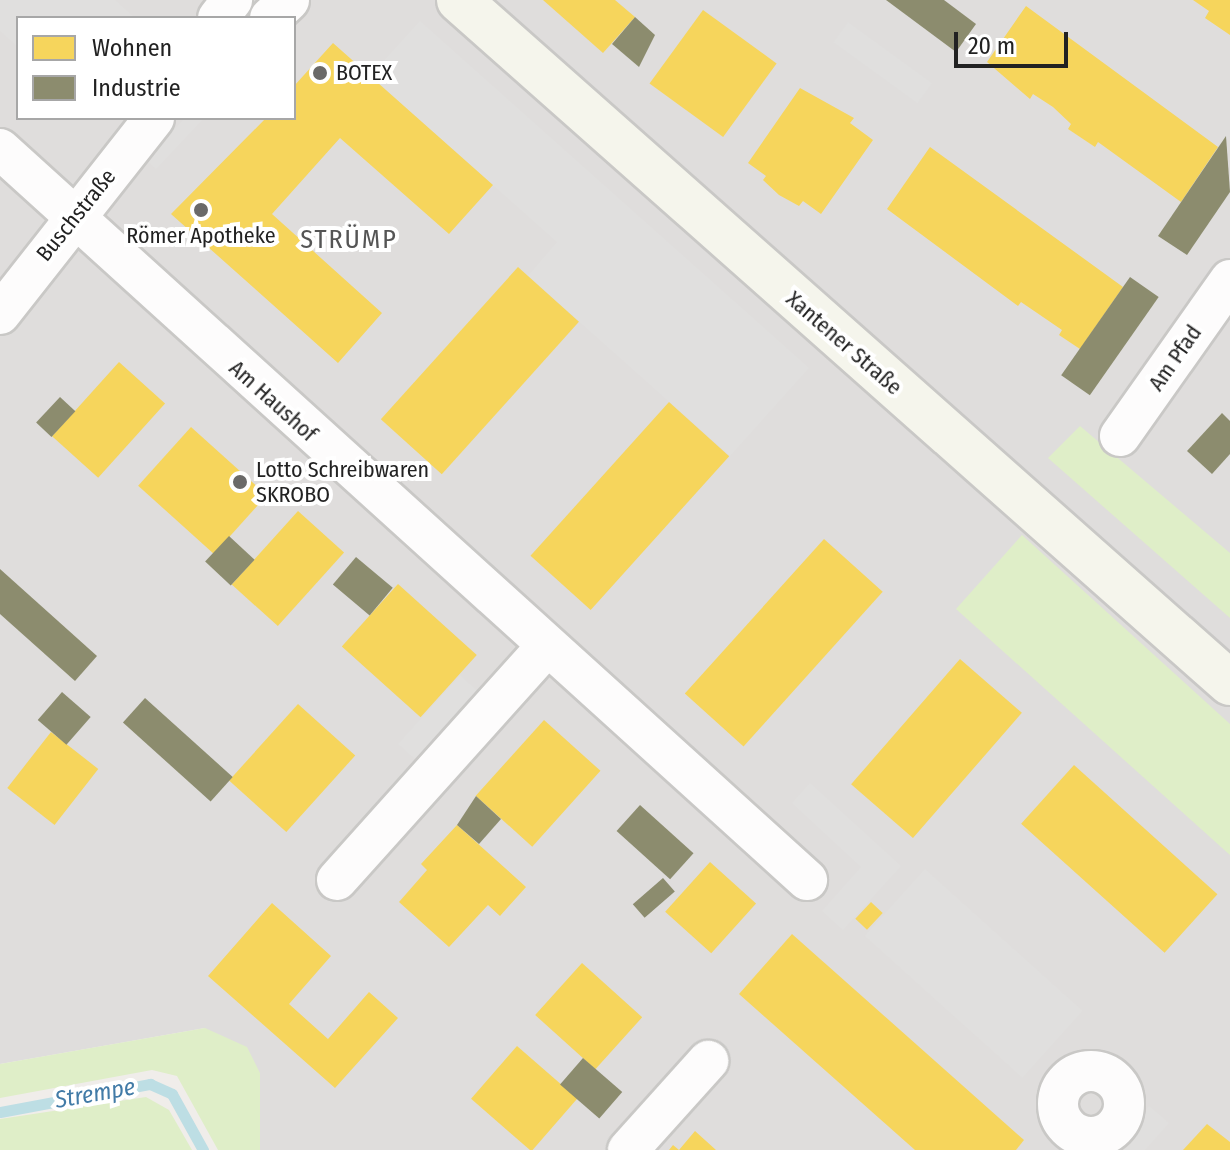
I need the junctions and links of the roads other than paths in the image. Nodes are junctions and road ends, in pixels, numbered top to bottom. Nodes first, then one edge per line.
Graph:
1 (232, 0) edge
2 (289, 0) edge
3 (459, 0) edge
4 (220, 16) edge
5 (272, 16) edge
6 (152, 120) edge
7 (0, 149) edge
8 (74, 217) junction
9 (1230, 280) edge
10 (0, 314) edge
11 (1120, 436) dead end
12 (546, 647) junction
13 (1230, 683) edge
14 (337, 880) dead end
15 (807, 880) dead end
16 (708, 1061) dead end
17 (628, 1150) edge

1 - 4 street
2 - 5 street
3 - 13 main road, Xantener Straße
6 - 8 street, Buschstraße
7 - 8 street, Am Haushof
8 - 10 street, Buschstraße
8 - 12 street, Am Haushof
9 - 11 street, Am Pfad
12 - 14 street
12 - 15 street, Am Haushof
16 - 17 street

